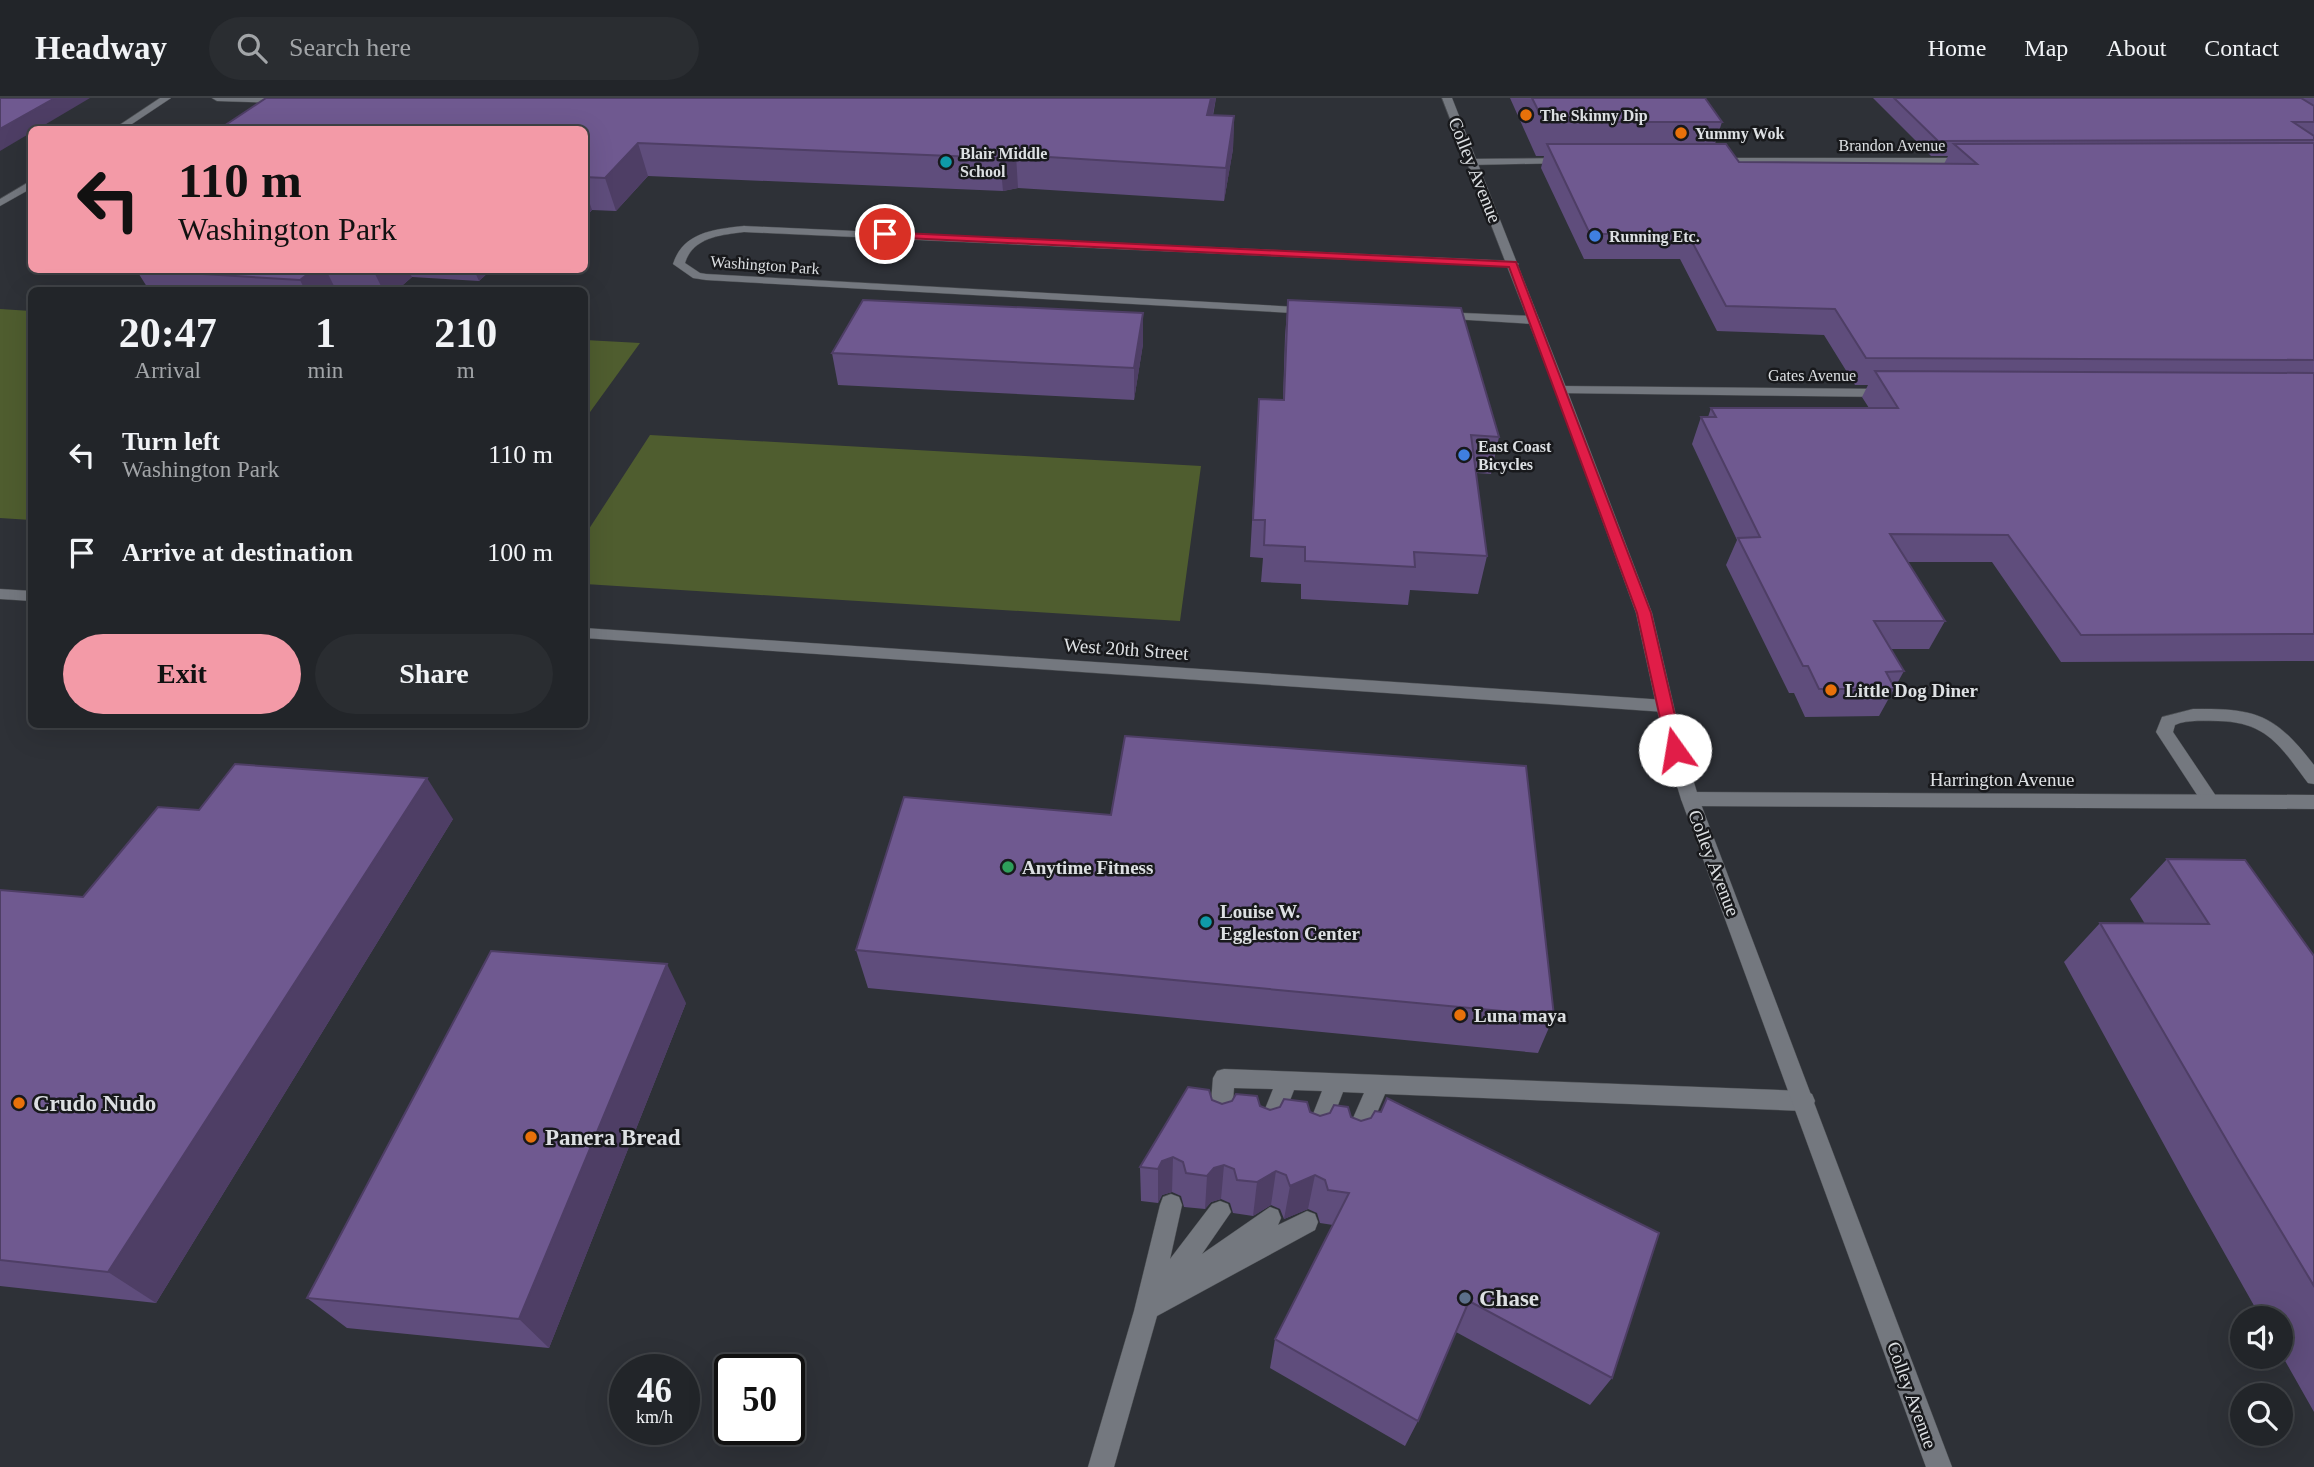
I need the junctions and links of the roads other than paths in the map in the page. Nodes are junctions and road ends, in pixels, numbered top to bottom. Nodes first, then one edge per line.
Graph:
1 (166, 98) edge
2 (217, 98) edge
3 (320, 98) edge
4 (1447, 98) edge
5 (122, 126) edge
6 (1578, 161) edge
7 (1698, 161) edge
8 (1974, 161) edge
9 (1471, 162) junction
10 (28, 185) edge
11 (0, 193) edge
12 (14, 194) junction
13 (0, 203) edge
14 (1513, 264) junction
15 (1330, 311) edge
16 (1426, 315) edge
17 (1534, 320) junction
18 (1561, 390) junction
19 (1894, 393) edge
20 (0, 594) edge
21 (28, 596) edge
22 (588, 634) edge
23 (1665, 706) junction
24 (2314, 778) edge
25 (1690, 799) junction
26 (2211, 802) junction
27 (2314, 802) edge
28 (1287, 1080) junction
29 (1336, 1082) junction
30 (1379, 1083) junction
31 (1804, 1101) junction
32 (1220, 1128) edge
33 (1266, 1133) edge
34 (1314, 1139) edge
35 (1353, 1144) edge
36 (1171, 1205) edge
37 (1220, 1212) edge
38 (1270, 1218) edge
39 (1307, 1222) edge
40 (1149, 1308) junction
41 (1101, 1467) edge
42 (1939, 1467) edge

1 - 5 street
2 - 3 street
4 - 9 street, Colley Avenue
6 - 9 street
7 - 8 street, Brandon Avenue
9 - 14 street, Colley Avenue
10 - 12 street
11 - 12 street
12 - 13 street
14 - 15 street, Washington Park
14 - 17 street, Colley Avenue
16 - 17 street
17 - 18 street, Colley Avenue
18 - 19 street, Gates Avenue
18 - 23 street, Colley Avenue
20 - 21 street
22 - 23 street, West 20th Street
23 - 25 street, Colley Avenue
24 - 26 street
25 - 26 street, Harrington Avenue
25 - 31 street, Colley Avenue
26 - 27 street, Harrington Avenue
28 - 29 street
28 - 32 street
28 - 33 street
29 - 30 street
29 - 34 street
30 - 31 street
30 - 35 street
31 - 42 street, Colley Avenue
36 - 40 street
37 - 40 street
38 - 40 street
39 - 40 street
40 - 41 street

